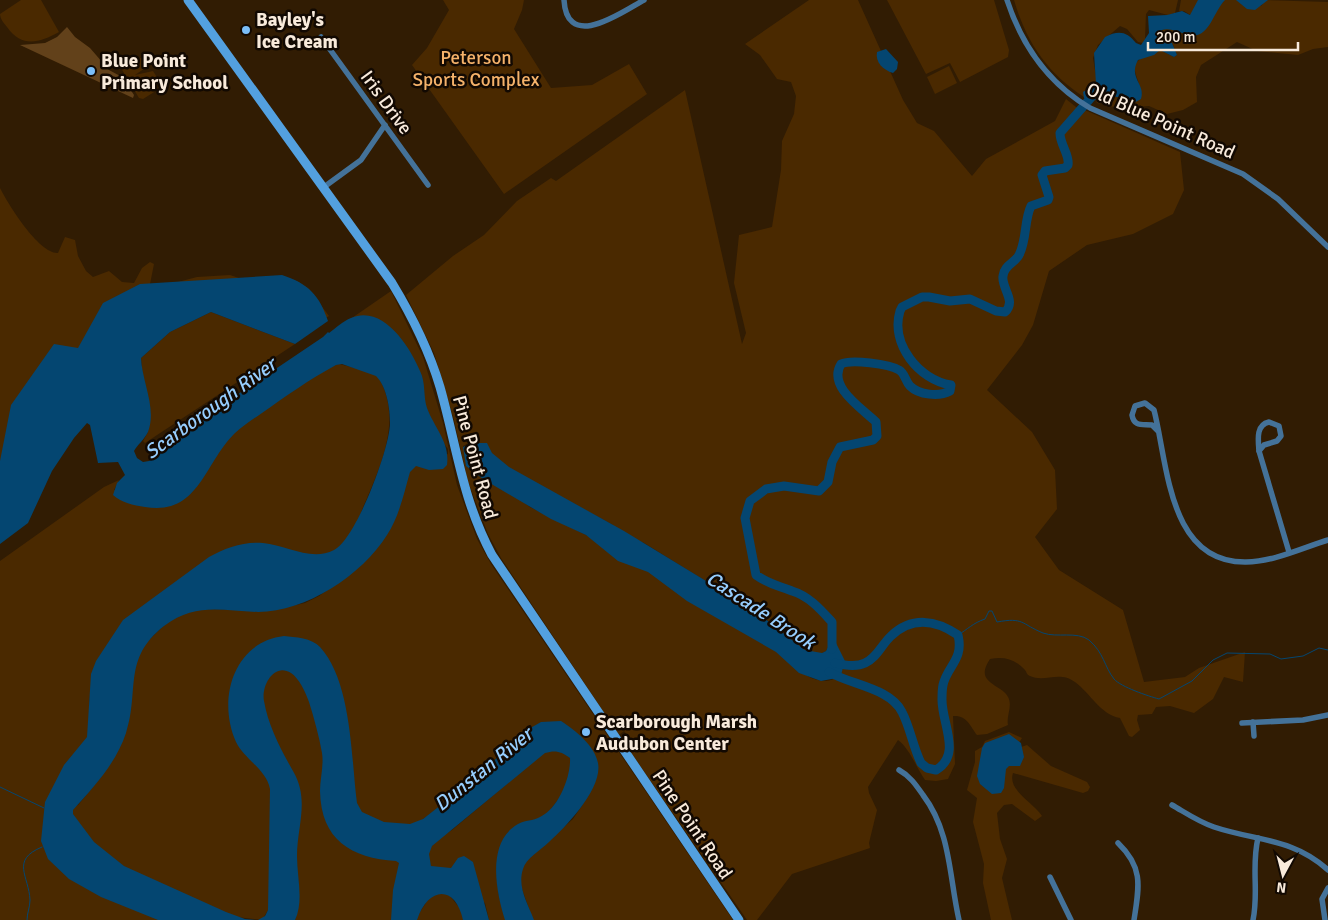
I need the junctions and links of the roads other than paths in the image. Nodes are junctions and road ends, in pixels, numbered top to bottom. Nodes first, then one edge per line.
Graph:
1 (188, 0) edge
2 (564, 0) edge
3 (644, 0) edge
4 (1007, 0) edge
5 (321, 37) dead end
6 (384, 125) junction
7 (428, 185) dead end
8 (324, 187) junction
9 (1328, 247) edge
10 (1158, 431) junction
11 (1259, 451) junction
12 (1328, 540) edge
13 (1289, 552) junction
14 (1328, 715) edge
15 (1253, 722) junction
16 (1242, 723) dead end
17 (1254, 736) dead end
18 (899, 770) dead end
19 (1172, 806) dead end
20 (1258, 838) junction
21 (1118, 843) dead end
22 (1133, 846) dead end
23 (1127, 852) junction
24 (1328, 870) edge
25 (1050, 877) dead end
26 (1065, 888) dead end
27 (1328, 888) edge
28 (1057, 891) junction
29 (740, 920) edge
30 (959, 920) edge
31 (1070, 920) edge
32 (1134, 920) edge
33 (1253, 920) edge
34 (1325, 920) edge

1 - 8 main road, Pine Point Road
2 - 3 street
4 - 9 street, Old Blue Point Road
5 - 6 street, Iris Drive
6 - 7 street, Iris Drive
6 - 8 street
8 - 29 main road, Pine Point Road
10 - 10 street
10 - 13 street
11 - 11 street
11 - 13 street
12 - 13 street
14 - 15 street
15 - 16 street
15 - 17 street
18 - 30 street
19 - 20 street
20 - 24 street
20 - 33 street
21 - 23 street
22 - 23 street
23 - 32 street
25 - 28 street
26 - 28 street
27 - 34 street
28 - 31 street

